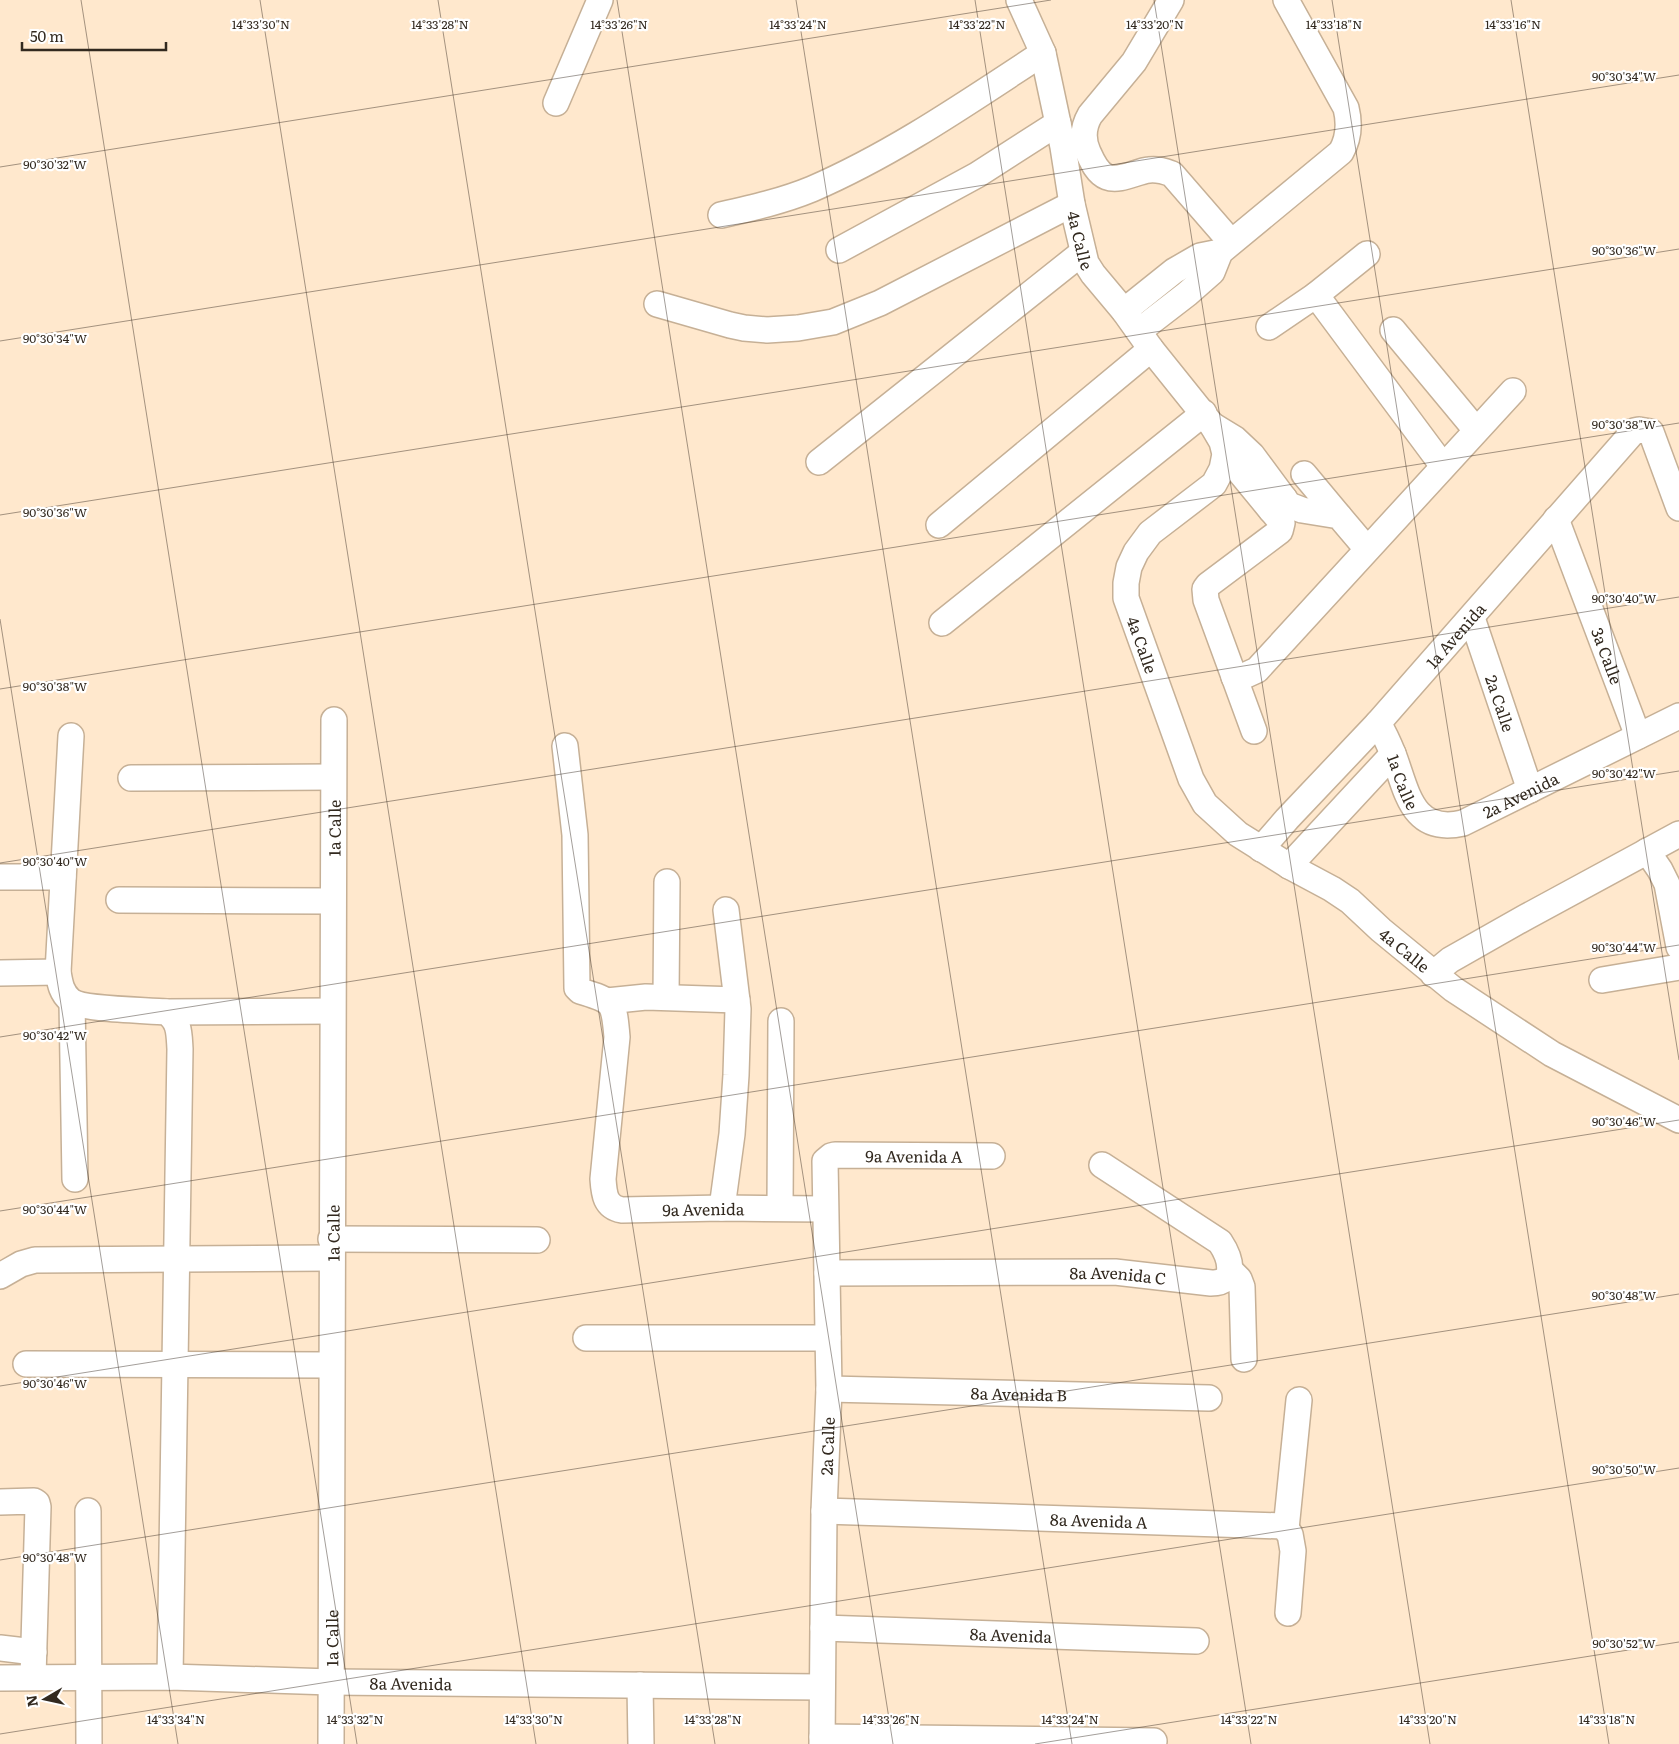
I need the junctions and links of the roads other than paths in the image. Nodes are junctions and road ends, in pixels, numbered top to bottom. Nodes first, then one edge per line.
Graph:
1 (600, 0) edge
2 (1019, 0) edge
3 (1171, 0) edge
4 (1286, 0) edge
5 (1043, 53) junction
6 (556, 103) dead end
7 (1058, 122) junction
8 (1072, 204) junction
9 (721, 215) dead end
10 (1225, 247) junction
11 (839, 250) dead end
12 (1082, 252) junction
13 (1367, 254) dead end
14 (1155, 287) junction
15 (1316, 295) junction
16 (657, 304) dead end
17 (1172, 306) junction
18 (1124, 311) junction
19 (1270, 327) dead end
20 (1393, 330) dead end
21 (1145, 340) junction
22 (1513, 390) dead end
23 (1208, 419) junction
24 (1476, 430) junction
25 (1225, 454) junction
26 (819, 462) dead end
27 (1444, 466) junction
28 (1304, 474) dead end
29 (1278, 504) junction
30 (1679, 508) edge
31 (1339, 516) junction
32 (1556, 520) junction
33 (938, 525) dead end
34 (1368, 549) junction
35 (1472, 618) junction
36 (942, 623) dead end
37 (1234, 677) junction
38 (1679, 716) edge
39 (334, 720) dead end
40 (1378, 723) junction
41 (1254, 731) dead end
42 (71, 736) dead end
43 (1638, 736) junction
44 (565, 746) dead end
45 (1393, 754) junction
46 (333, 777) junction
47 (131, 778) dead end
48 (1530, 790) junction
49 (1442, 826) joint
50 (1679, 834) edge
51 (1261, 848) junction
52 (1647, 851) junction
53 (1289, 866) junction
54 (63, 876) junction
55 (0, 877) edge
56 (667, 882) dead end
57 (119, 900) dead end
58 (332, 901) junction
59 (726, 910) dead end
60 (1679, 947) edge
61 (1679, 967) edge
62 (58, 972) junction
63 (0, 973) edge
64 (1433, 974) junction
65 (1602, 980) dead end
66 (666, 997) junction
67 (737, 1000) junction
68 (607, 1001) junction
69 (72, 1002) junction
70 (332, 1011) junction
71 (166, 1012) junction
72 (782, 1021) dead end
73 (1679, 1120) edge
74 (835, 1156) joint
75 (992, 1156) dead end
76 (1102, 1165) dead end
77 (75, 1179) dead end
78 (722, 1208) junction
79 (780, 1208) junction
80 (825, 1209) junction
81 (537, 1240) dead end
82 (331, 1248) junction
83 (177, 1259) junction
84 (1230, 1270) junction
85 (828, 1273) junction
86 (0, 1276) edge
87 (586, 1338) dead end
88 (828, 1338) junction
89 (1244, 1358) dead end
90 (26, 1364) dead end
91 (176, 1365) junction
92 (331, 1366) junction
93 (829, 1389) junction
94 (1209, 1398) dead end
95 (1299, 1400) dead end
96 (0, 1502) edge
97 (88, 1511) dead end
98 (824, 1511) junction
99 (1286, 1529) junction
100 (1288, 1613) dead end
101 (823, 1628) junction
102 (1196, 1641) dead end
103 (0, 1648) edge
104 (34, 1652) junction
105 (88, 1677) junction
106 (170, 1677) junction
107 (0, 1678) edge
108 (33, 1678) junction
109 (331, 1682) junction
110 (640, 1686) junction
111 (822, 1687) junction
112 (822, 1740) edge
113 (1154, 1741) dead end
114 (89, 1744) edge
115 (331, 1744) edge
116 (641, 1744) edge

1 - 6 street
2 - 5 street, 4a Calle
3 - 10 street
4 - 10 street
5 - 7 street, 4a Calle
5 - 9 street
7 - 8 street, 4a Calle
7 - 11 street
8 - 12 street, 4a Calle
8 - 16 street
10 - 14 street
10 - 17 street
12 - 18 street, 4a Calle
12 - 26 street
13 - 15 street
14 - 17 street
14 - 18 street
15 - 19 street
15 - 27 street
17 - 21 street
18 - 21 street, 4a Calle
20 - 24 street
21 - 23 street, 4a Calle
21 - 33 street
22 - 24 street
23 - 25 street, 4a Calle
23 - 29 street
23 - 36 street
24 - 27 street
25 - 29 street
25 - 51 street, 4a Calle
27 - 34 street
28 - 31 street
29 - 31 street
29 - 37 street
30 - 32 street, 1a Avenida
31 - 34 street
32 - 35 street, 1a Avenida
32 - 43 street, 3a Calle
34 - 37 street
35 - 40 street, 1a Avenida
35 - 48 street, 2a Calle
37 - 41 street
38 - 43 street, 2a Avenida
39 - 46 street, 1a Calle
40 - 45 street, 1a Calle
40 - 51 street, 1a Avenida
42 - 54 street
43 - 48 street, 2a Avenida
44 - 68 street
45 - 49 street, 1a Calle
45 - 53 street
46 - 47 street
46 - 58 street, 1a Calle
48 - 49 street, 2a Avenida
50 - 52 street
51 - 53 street, 4a Calle
52 - 60 street
52 - 64 street
53 - 64 street, 4a Calle
54 - 55 street
54 - 62 street
56 - 66 street
57 - 58 street
58 - 70 street, 1a Calle
59 - 67 street
61 - 65 street
62 - 63 street
62 - 69 street
64 - 73 street, 4a Calle
66 - 67 street
66 - 68 street
67 - 78 street
68 - 78 street, 9a Avenida
69 - 71 street
69 - 77 street
70 - 71 street
70 - 82 street, 1a Calle
71 - 83 street
72 - 79 street
74 - 75 street, 9a Avenida A
74 - 80 street, 2a Calle
76 - 84 street
78 - 79 street, 9a Avenida
79 - 80 street, 9a Avenida
80 - 85 street, 2a Calle
81 - 82 street
82 - 83 street
82 - 92 street, 1a Calle
83 - 86 street
83 - 91 street
84 - 85 street, 8a Avenida C
84 - 89 street
85 - 88 street, 2a Calle
87 - 88 street
88 - 93 street, 2a Calle
90 - 91 street
91 - 92 street
91 - 106 street
92 - 109 street, 1a Calle
93 - 94 street, 8a Avenida B
93 - 98 street, 2a Calle
95 - 99 street
96 - 104 street
97 - 105 street
98 - 99 street, 8a Avenida A
98 - 101 street, 2a Calle
99 - 100 street
101 - 102 street, 8a Avenida
101 - 111 street, 2a Calle
103 - 104 street
104 - 108 street
105 - 106 street, 8a Avenida
105 - 108 street, 8a Avenida
105 - 114 street
106 - 109 street, 8a Avenida
107 - 108 street, 8a Avenida
109 - 110 street, 8a Avenida
109 - 115 street, 1a Calle
110 - 111 street, 8a Avenida
110 - 116 street
111 - 112 street, 2a Calle
112 - 113 street

